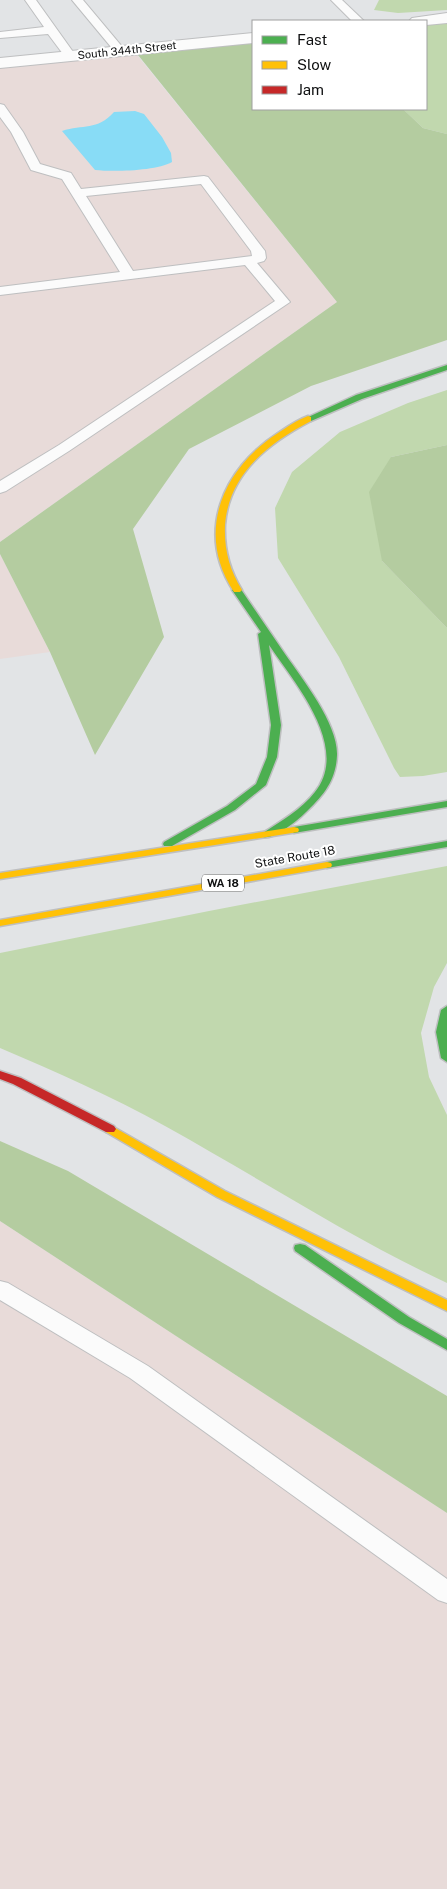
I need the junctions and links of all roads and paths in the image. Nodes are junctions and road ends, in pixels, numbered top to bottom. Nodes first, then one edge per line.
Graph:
1 (30, 0) edge
2 (77, 0) edge
3 (336, 0) edge
4 (447, 18) edge
5 (357, 20) edge
6 (427, 20) edge
7 (52, 30) junction
8 (0, 35) edge
9 (252, 38) edge
10 (120, 51) junction
11 (70, 56) junction
12 (0, 63) edge
13 (0, 108) edge
14 (77, 193) junction
15 (248, 261) junction
16 (129, 276) junction
17 (0, 291) edge
18 (447, 367) edge
19 (0, 488) edge
20 (262, 626) junction
21 (447, 804) edge
22 (267, 834) junction
23 (447, 844) edge
24 (149, 854) junction
25 (0, 876) edge
26 (0, 923) edge
27 (447, 1010) edge
28 (447, 1058) edge
29 (0, 1075) edge
30 (221, 1194) junction
31 (0, 1289) edge
32 (447, 1306) edge
33 (447, 1345) edge
34 (447, 1593) edge

1 - 7 lane
2 - 10 lane
3 - 5 lane
4 - 6 street
7 - 8 lane
7 - 11 lane
9 - 10 street, South 344th Street
10 - 11 street, South 344th Street
11 - 12 street, South 344th Street
13 - 14 lane
14 - 15 lane
14 - 16 lane
15 - 16 lane
15 - 19 lane
16 - 17 lane
18 - 20 highway
20 - 22 highway
20 - 24 highway
21 - 22 highway
22 - 24 highway
23 - 26 highway, State Route 18 / WA 18
24 - 25 highway
27 - 28 highway
29 - 30 highway
30 - 32 highway
30 - 33 highway
31 - 34 lane

